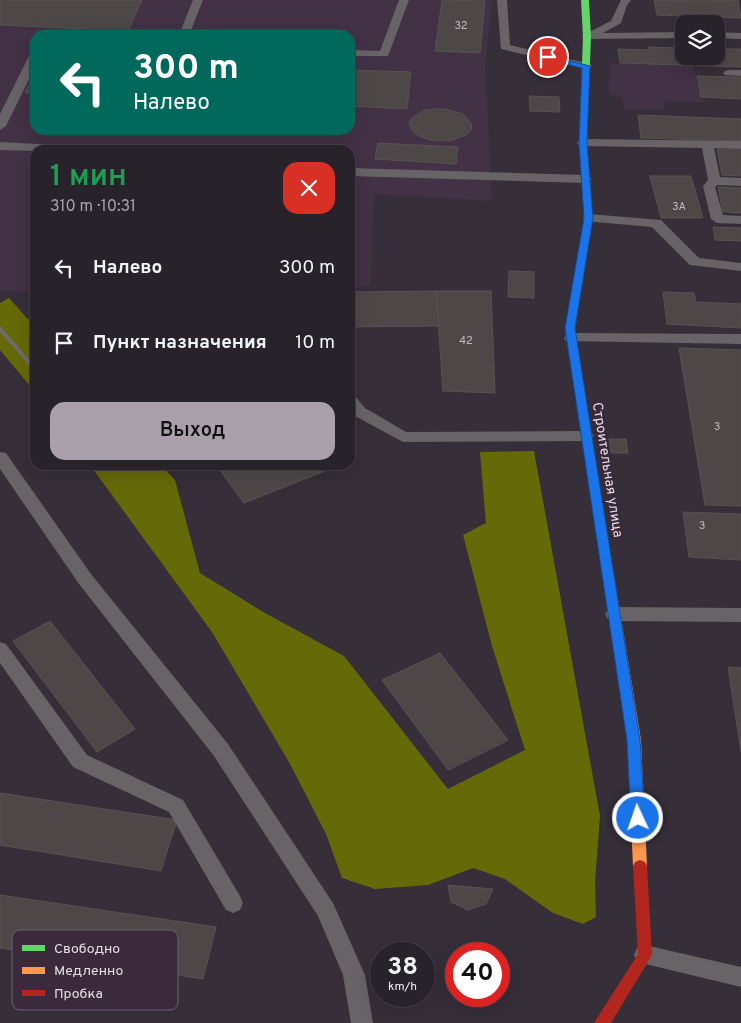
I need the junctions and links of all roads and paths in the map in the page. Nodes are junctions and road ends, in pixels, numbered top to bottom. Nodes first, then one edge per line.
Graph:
1 (198, 0) edge
2 (404, 0) edge
3 (502, 0) edge
4 (585, 0) edge
5 (626, 0) edge
6 (186, 30) edge
7 (675, 35) edge
8 (725, 35) edge
9 (741, 36) edge
10 (587, 37) junction
11 (355, 53) edge
12 (30, 66) edge
13 (586, 66) junction
14 (729, 73) dead end
15 (741, 73) edge
16 (0, 126) edge
17 (583, 143) junction
18 (707, 144) junction
19 (741, 145) edge
20 (0, 146) edge
21 (30, 148) edge
22 (355, 172) edge
23 (586, 179) junction
24 (714, 181) junction
25 (741, 182) edge
26 (589, 218) junction
27 (741, 220) edge
28 (741, 267) edge
29 (571, 338) junction
30 (741, 339) edge
31 (355, 406) edge
32 (586, 436) junction
33 (0, 457) edge
34 (614, 614) junction
35 (741, 615) edge
36 (0, 649) edge
37 (233, 902) dead end
38 (645, 955) junction
39 (741, 977) edge
40 (362, 1023) edge
41 (602, 1023) edge

1 - 6 lane
2 - 11 lane
3 - 13 lane
4 - 10 street, Строительная улица
5 - 10 lane
7 - 10 lane
8 - 9 lane
10 - 13 street, Строительная улица
12 - 16 lane
13 - 17 street, Строительная улица
14 - 15 lane
17 - 18 lane
17 - 23 street, Строительная улица
18 - 19 lane
18 - 24 lane
20 - 21 lane
22 - 23 lane
23 - 26 street, Строительная улица
24 - 25 lane
24 - 27 lane
26 - 28 lane
26 - 29 street, Строительная улица
29 - 30 lane
29 - 32 street, Строительная улица
31 - 32 lane
32 - 34 street, Строительная улица
33 - 40 lane
34 - 35 lane
34 - 38 street, Строительная улица
36 - 37 lane
38 - 39 lane
38 - 41 street

